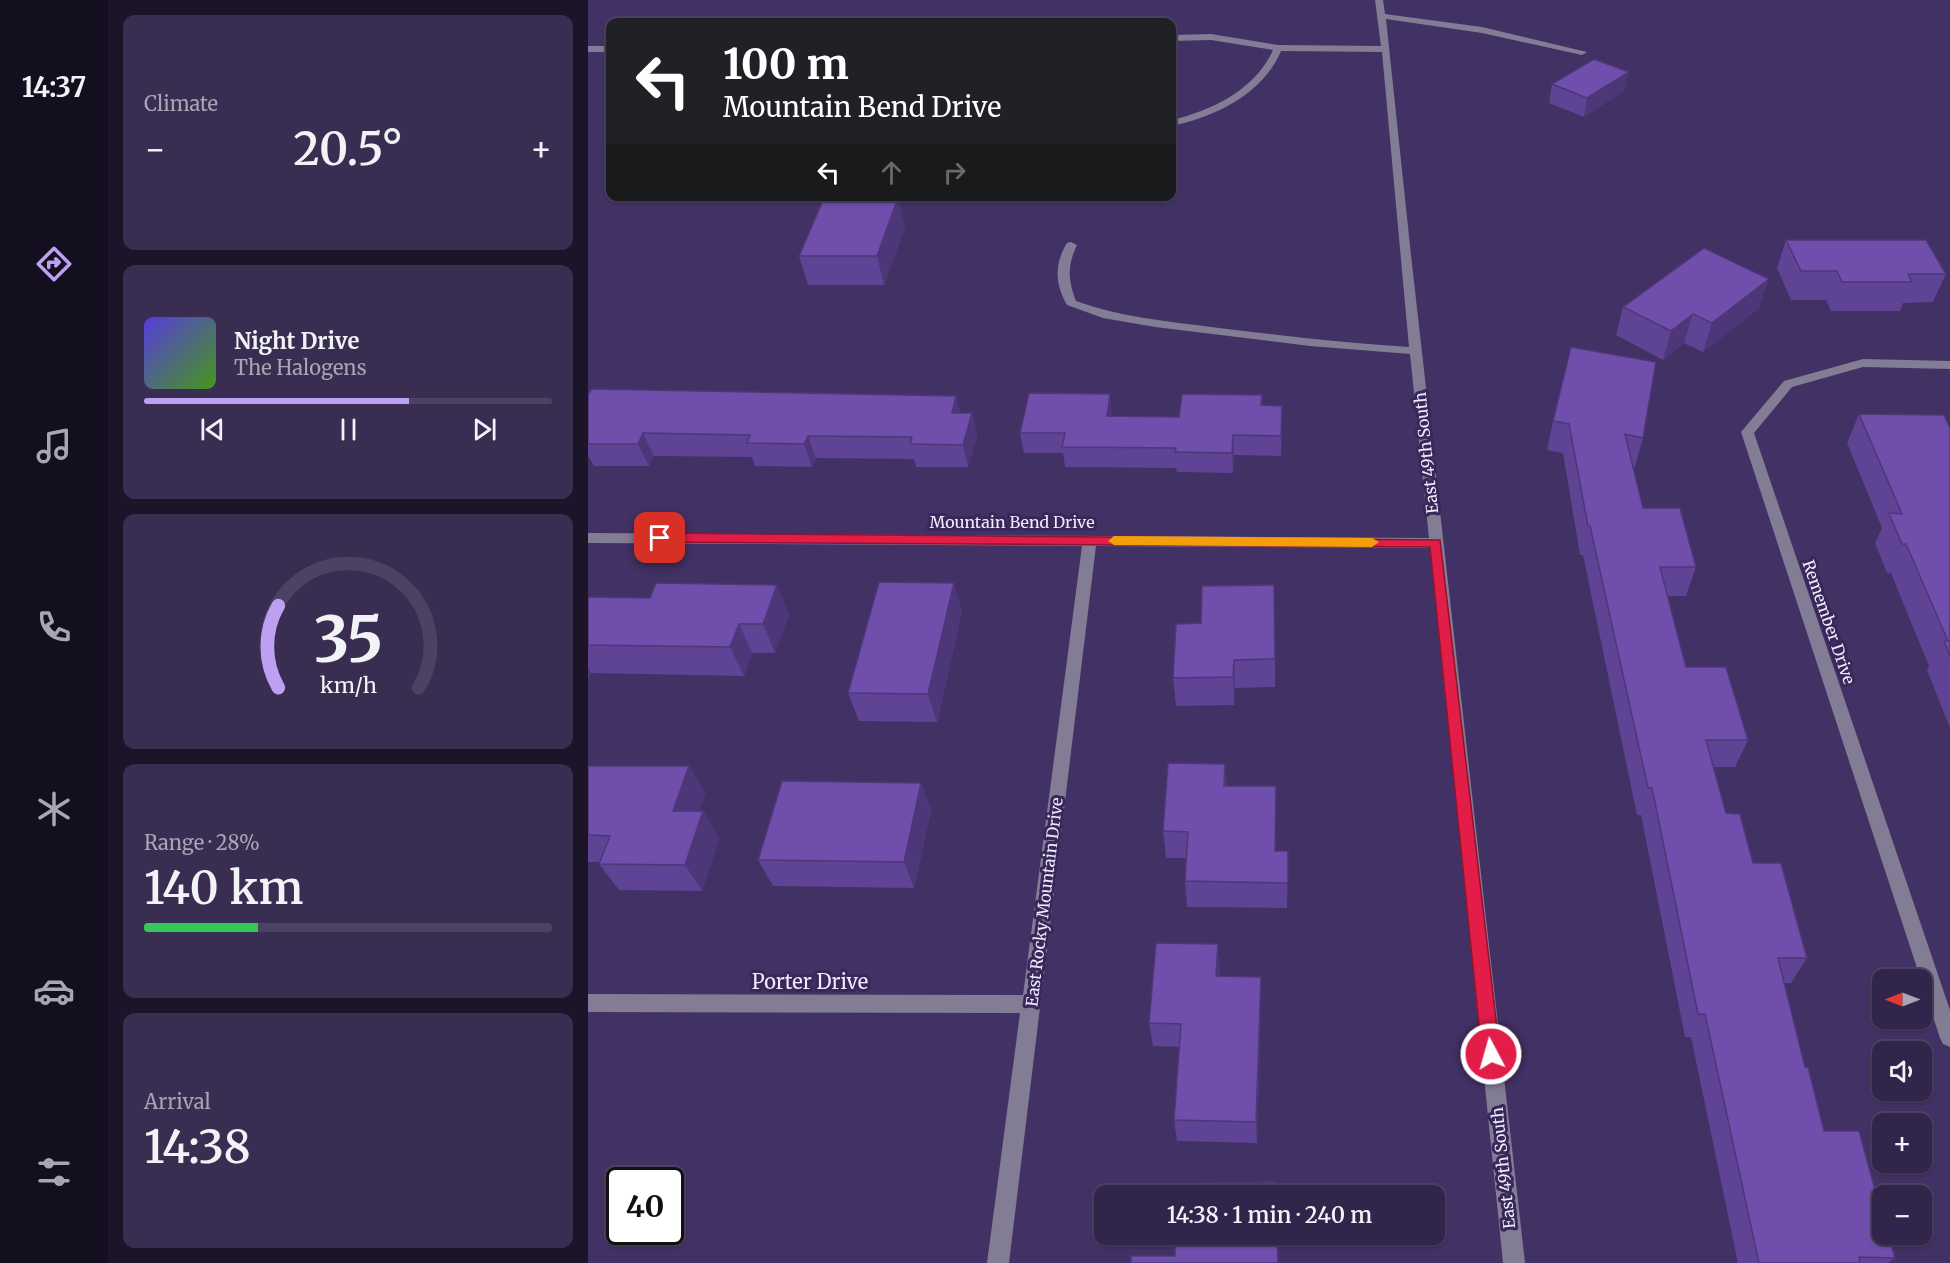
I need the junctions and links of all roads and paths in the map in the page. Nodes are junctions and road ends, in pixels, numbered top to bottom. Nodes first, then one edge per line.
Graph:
1 (1379, 0) edge
2 (1381, 16) junction
3 (1176, 38) edge
4 (1278, 48) junction
5 (588, 49) edge
6 (606, 49) edge
7 (1386, 49) junction
8 (1581, 52) dead end
9 (1176, 122) edge
10 (1071, 245) dead end
11 (1415, 351) junction
12 (1950, 365) edge
13 (588, 537) edge
14 (1090, 541) junction
15 (1436, 543) junction
16 (588, 1003) edge
17 (1031, 1004) junction
18 (1950, 1038) edge
19 (998, 1263) edge
20 (1514, 1263) edge

1 - 2 street, East 49th South
2 - 7 street, East 49th South
2 - 8 street
3 - 4 street
4 - 7 street
4 - 9 street
5 - 6 street
7 - 11 street, East 49th South
10 - 11 street
11 - 15 street, East 49th South
12 - 18 street, Remember Drive
13 - 14 street, Mountain Bend Drive
14 - 15 street, Mountain Bend Drive
14 - 17 street, East Rocky Mountain Drive
15 - 20 street, East 49th South
16 - 17 street, Porter Drive
17 - 19 street, East Rocky Mountain Drive

